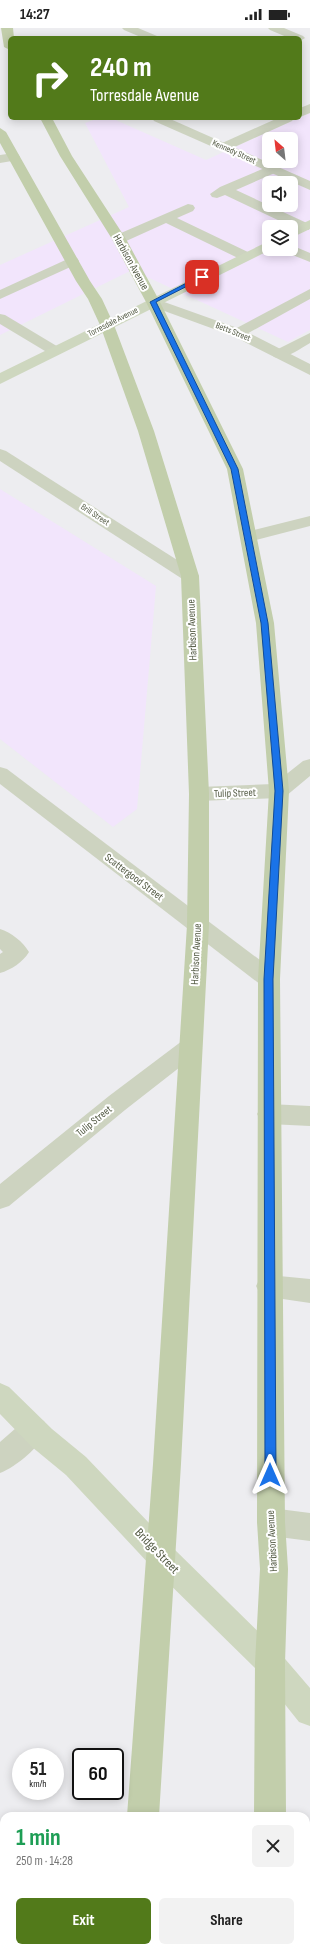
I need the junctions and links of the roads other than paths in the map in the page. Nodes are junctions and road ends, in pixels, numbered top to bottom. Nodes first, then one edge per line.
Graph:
1 (128, 28) edge
2 (274, 28) edge
3 (148, 36) edge
4 (295, 36) edge
5 (47, 120) edge
6 (163, 120) edge
7 (284, 120) edge
8 (0, 132) edge
9 (224, 147) junction
10 (14, 157) junction
11 (0, 159) edge
12 (272, 169) junction
13 (310, 186) edge
14 (188, 208) dead end
15 (166, 218) junction
16 (307, 226) edge
17 (298, 230) edge
18 (119, 239) junction
19 (262, 248) edge
20 (298, 253) edge
21 (245, 256) junction
22 (310, 258) edge
23 (72, 260) junction
24 (310, 293) edge
25 (0, 295) edge
26 (152, 302) junction
27 (0, 318) edge
28 (107, 325) junction
29 (238, 333) junction
30 (310, 337) edge
31 (55, 351) junction
32 (279, 354) junction
33 (310, 370) edge
34 (0, 379) edge
35 (0, 454) edge
36 (310, 522) edge
37 (248, 537) junction
38 (190, 576) junction
39 (310, 766) edge
40 (0, 774) edge
41 (279, 791) junction
42 (199, 794) junction
43 (198, 925) junction
44 (0, 937) edge
45 (0, 965) edge
46 (269, 979) junction
47 (190, 1047) junction
48 (269, 1114) junction
49 (310, 1116) edge
50 (0, 1198) edge
51 (269, 1286) junction
52 (310, 1291) edge
53 (0, 1396) edge
54 (34, 1430) junction
55 (0, 1460) edge
56 (271, 1522) junction
57 (310, 1527) edge
58 (161, 1556) junction
59 (270, 1663) junction
60 (310, 1711) edge
61 (143, 1812) edge
62 (270, 1812) edge

1 - 3 street
2 - 4 street
5 - 18 main road, Harbison Avenue
6 - 9 street, Kennedy Street
7 - 9 street
8 - 10 main road, Harbison Avenue
9 - 12 street, Kennedy Street
10 - 11 street
10 - 23 main road, Harbison Avenue
12 - 13 street, Kennedy Street
12 - 16 street
14 - 15 street
15 - 18 street
15 - 21 street
16 - 17 main road
18 - 26 main road, Harbison Avenue
19 - 21 main road, Torresdale Avenue
20 - 22 street
21 - 26 main road, Torresdale Avenue
23 - 25 street
23 - 28 main road, Harbison Avenue
24 - 29 street
26 - 28 main road, Torresdale Avenue
26 - 29 street, Betts Street
26 - 37 main road, Harbison Avenue
27 - 31 street
28 - 31 main road, Torresdale Avenue
28 - 38 main road, Harbison Avenue
29 - 32 street, Betts Street
30 - 32 street
31 - 34 main road, Torresdale Avenue
32 - 33 street, Betts Street
35 - 38 street, Brill Street
36 - 37 street
37 - 41 main road, Harbison Avenue
38 - 42 main road, Harbison Avenue
39 - 41 street
40 - 43 street, Scattergood Street
41 - 42 street, Tulip Street
41 - 46 main road, Harbison Avenue
42 - 43 main road, Harbison Avenue
43 - 46 street, Scattergood Street
43 - 47 main road, Harbison Avenue
44 - 45 street
46 - 48 main road, Harbison Avenue
47 - 50 street, Tulip Street
47 - 58 main road, Harbison Avenue
48 - 49 street
48 - 51 main road, Harbison Avenue
51 - 52 street
51 - 56 main road, Harbison Avenue
53 - 54 main road, Bridge Street
54 - 55 street
54 - 58 main road, Bridge Street
56 - 57 street
56 - 59 main road, Harbison Avenue
58 - 59 main road, Bridge Street
58 - 61 main road, Harbison Avenue
59 - 60 main road, Bridge Street
59 - 62 main road, Harbison Avenue

